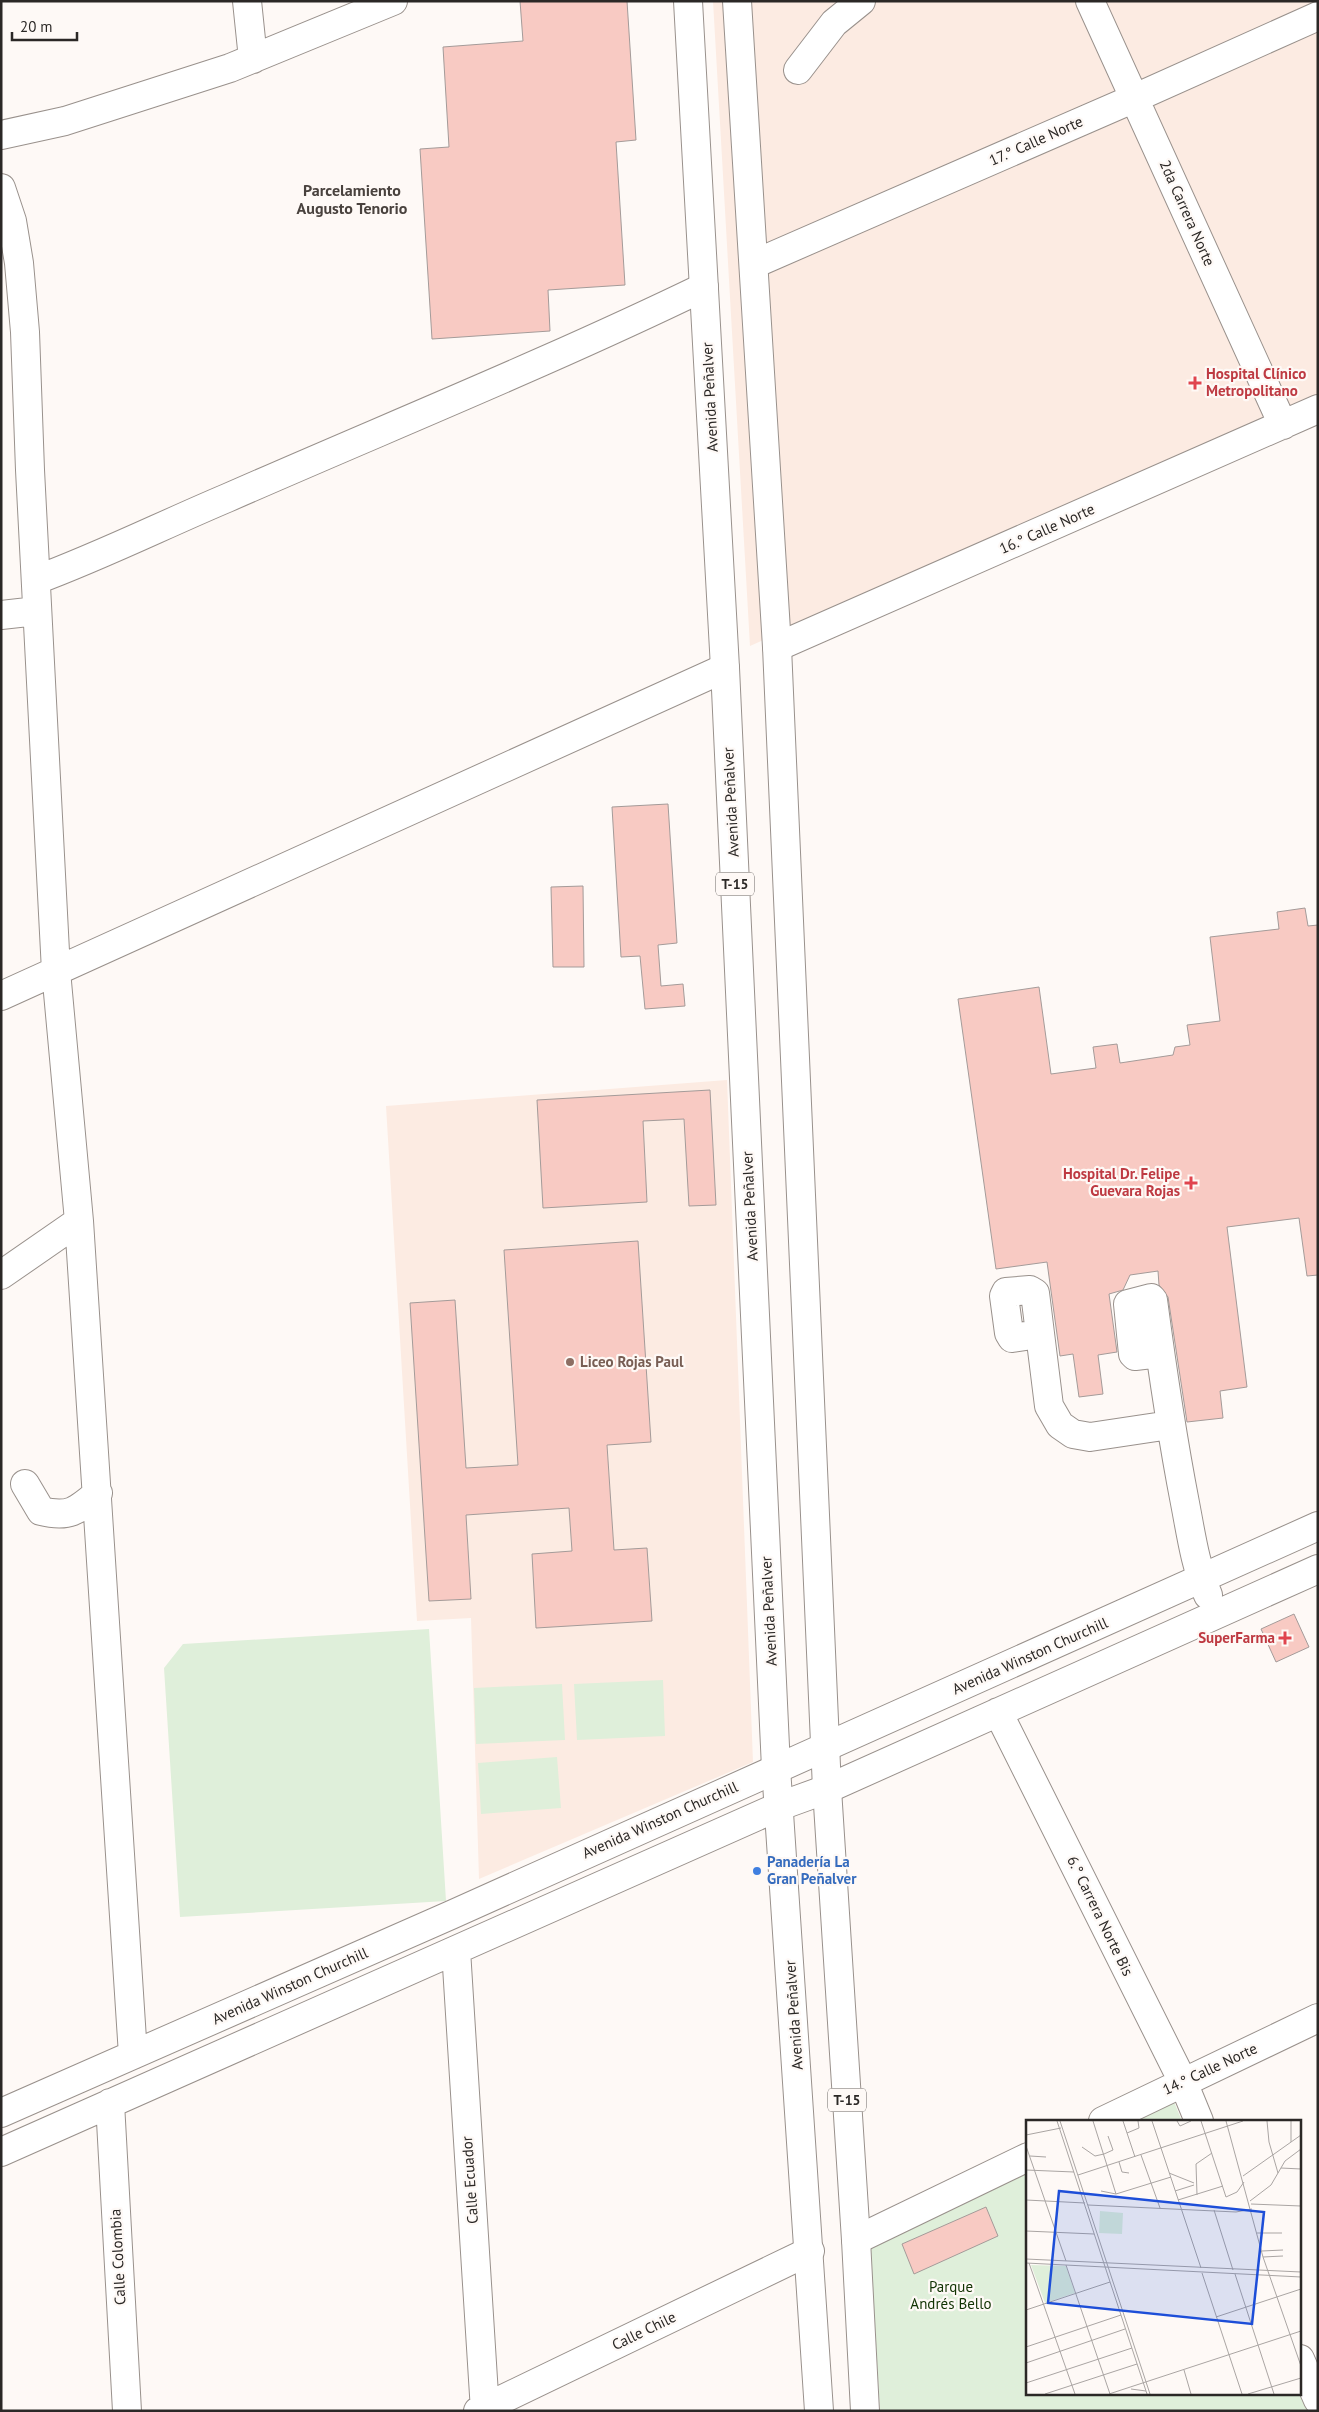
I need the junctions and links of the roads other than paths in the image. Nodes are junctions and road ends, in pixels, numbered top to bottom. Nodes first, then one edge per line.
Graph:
1 (246, 1) edge
2 (393, 1) edge
3 (688, 1) edge
4 (736, 1) edge
5 (862, 1) edge
6 (1090, 1) edge
7 (1318, 16) edge
8 (253, 59) junction
9 (798, 70) dead end
10 (1135, 98) junction
11 (1, 135) edge
12 (1, 188) edge
13 (754, 264) junction
14 (704, 288) junction
15 (1318, 409) edge
16 (1282, 425) junction
17 (36, 580) junction
18 (38, 610) junction
19 (1, 615) edge
20 (777, 647) junction
21 (725, 668) junction
22 (56, 971) junction
23 (1, 996) edge
24 (79, 1221) junction
25 (1, 1275) edge
26 (1039, 1334) dead end
27 (1160, 1352) dead end
28 (1170, 1425) junction
29 (25, 1484) dead end
30 (98, 1493) junction
31 (1318, 1526) edge
32 (1318, 1569) edge
33 (1201, 1579) junction
34 (1216, 1615) junction
35 (998, 1712) junction
36 (825, 1746) junction
37 (776, 1768) junction
38 (827, 1789) junction
39 (780, 1806) junction
40 (456, 1950) junction
41 (1318, 2018) edge
42 (133, 2055) junction
43 (1182, 2082) junction
44 (110, 2103) junction
45 (1, 2113) edge
46 (1105, 2120) edge
47 (1199, 2120) edge
48 (1, 2152) edge
49 (1026, 2158) edge
50 (856, 2240) junction
51 (810, 2252) junction
52 (1302, 2364) edge
53 (1318, 2400) edge
54 (483, 2410) edge
55 (127, 2411) edge
56 (819, 2411) edge
57 (865, 2411) edge

1 - 8 street
2 - 8 street
3 - 14 street, Avenida Peñalver / T-15
4 - 13 street, T-15
5 - 9 street
6 - 10 street, 2da Carrera Norte
7 - 10 street, 17.° Calle Norte
8 - 11 street
10 - 13 street, 17.° Calle Norte
10 - 16 street, 2da Carrera Norte
12 - 17 street
13 - 20 street, T-15
14 - 17 street
14 - 21 street, Avenida Peñalver / T-15
15 - 16 street, 16.° Calle Norte
16 - 20 street, 16.° Calle Norte
17 - 18 street
18 - 19 street
18 - 22 street
20 - 36 street, T-15
21 - 22 street
21 - 37 street, Avenida Peñalver / T-15
22 - 23 street
22 - 24 street
24 - 25 street
24 - 30 street
26 - 28 street
27 - 28 street
28 - 33 street
29 - 30 street
30 - 42 street
31 - 33 street, Avenida Winston Churchill
32 - 34 street
33 - 34 street
33 - 36 street, Avenida Winston Churchill
34 - 35 street
35 - 38 street
35 - 43 street, 6.° Carrera Norte Bis
36 - 37 street, Avenida Winston Churchill
36 - 38 street, T-15
37 - 39 street, Avenida Peñalver / T-15
37 - 42 street, Avenida Winston Churchill
38 - 39 street
38 - 50 street, T-15
39 - 40 street
39 - 51 street, Avenida Peñalver / T-15
40 - 44 street
40 - 54 street, Calle Ecuador
41 - 43 street, 14.° Calle Norte
42 - 45 street, Avenida Winston Churchill
43 - 46 street, 14.° Calle Norte
43 - 47 street, 6.° Carrera Norte Bis
44 - 48 street
44 - 55 street, Calle Colombia
49 - 50 street
50 - 57 street, T-15
51 - 54 street, Calle Chile
51 - 56 street, Avenida Peñalver / T-15
52 - 53 street

